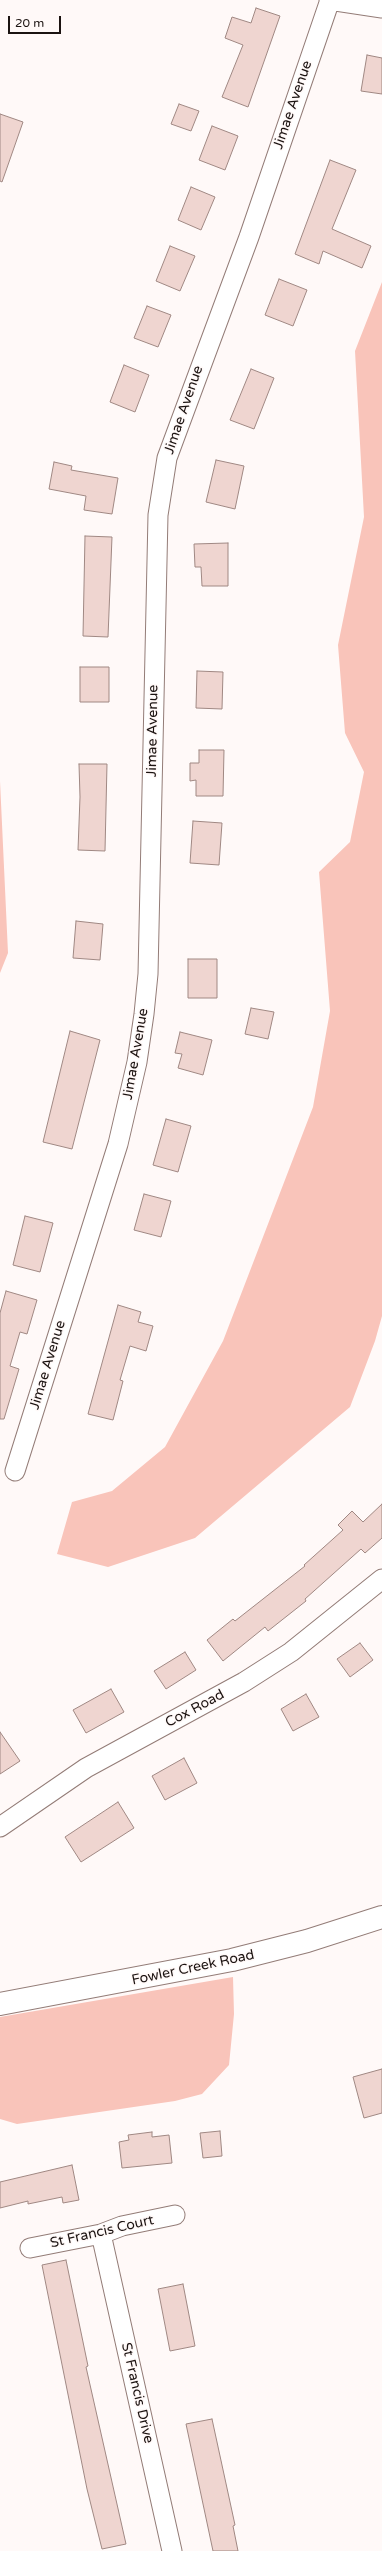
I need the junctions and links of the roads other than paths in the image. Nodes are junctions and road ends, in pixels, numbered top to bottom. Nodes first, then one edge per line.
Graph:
1 (330, 0) edge
2 (382, 8) edge
3 (15, 1471) dead end
4 (382, 1579) edge
5 (0, 1827) edge
6 (382, 1917) edge
7 (0, 2004) edge
8 (175, 2215) dead end
9 (101, 2234) junction
10 (30, 2248) dead end
11 (172, 2551) edge

1 - 2 street
1 - 3 street, Jimae Avenue
4 - 5 street, Cox Road
6 - 7 main road, Fowler Creek Road
8 - 9 street, St Francis Court
9 - 10 street, St Francis Court
9 - 11 street, St Francis Drive

